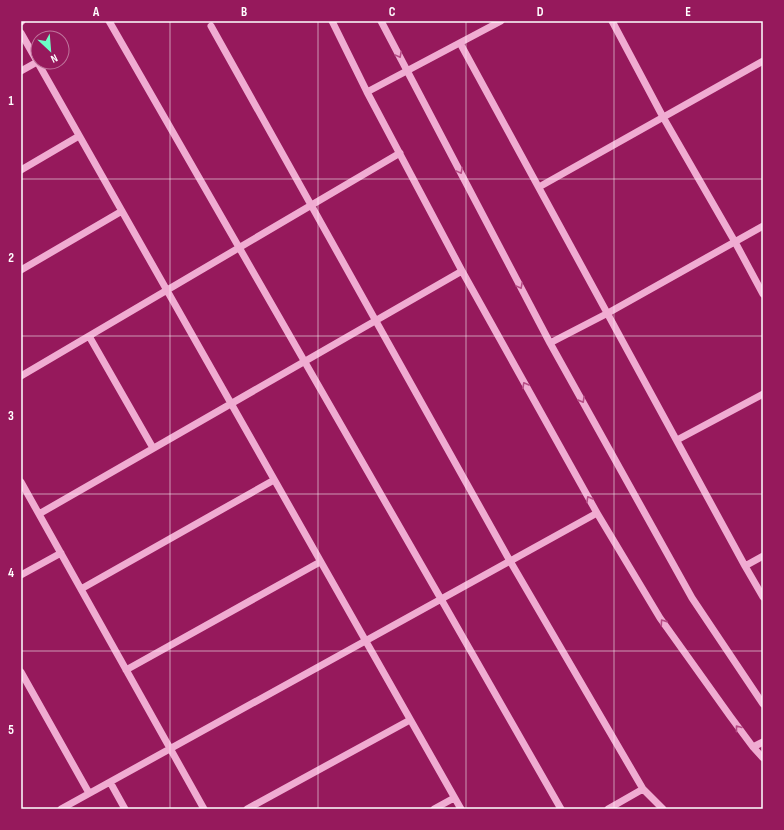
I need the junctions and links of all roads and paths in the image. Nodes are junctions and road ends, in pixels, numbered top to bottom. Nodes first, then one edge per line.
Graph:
1 (109, 21) edge
2 (332, 21) edge
3 (381, 21) edge
4 (501, 21) edge
5 (612, 21) edge
6 (212, 26) dead end
7 (21, 33) edge
8 (460, 43) junction
9 (30, 49) edge
10 (763, 61) edge
11 (30, 66) edge
12 (42, 70) edge
13 (21, 71) edge
14 (408, 71) junction
15 (367, 92) junction
16 (663, 117) junction
17 (79, 136) junction
18 (400, 153) junction
19 (21, 170) edge
20 (539, 188) junction
21 (311, 205) junction
22 (122, 211) junction
23 (763, 226) edge
24 (735, 242) junction
25 (239, 248) junction
26 (21, 270) edge
27 (462, 271) junction
28 (167, 290) junction
29 (763, 294) edge
30 (608, 313) junction
31 (376, 320) junction
32 (89, 336) junction
33 (550, 343) junction
34 (305, 361) junction
35 (21, 376) edge
36 (763, 394) edge
37 (231, 404) junction
38 (677, 440) junction
39 (153, 448) junction
40 (274, 480) junction
41 (21, 482) edge
42 (597, 513) junction
43 (39, 514) junction
44 (61, 553) junction
45 (763, 556) edge
46 (510, 561) junction
47 (320, 562) junction
48 (745, 566) junction
49 (21, 575) edge
50 (81, 589) junction
51 (763, 597) edge
52 (441, 599) junction
53 (365, 641) junction
54 (126, 670) junction
55 (21, 672) edge
56 (763, 704) edge
57 (410, 720) junction
58 (763, 742) edge
59 (753, 747) junction
60 (170, 749) junction
61 (763, 758) edge
62 (110, 782) junction
63 (643, 789) junction
64 (89, 793) junction
65 (454, 798) junction
66 (60, 809) edge
67 (125, 809) edge
68 (204, 809) edge
69 (247, 809) edge
70 (434, 809) edge
71 (461, 809) edge
72 (561, 809) edge
73 (608, 809) edge
74 (663, 809) edge

1 - 25 street
2 - 15 street
3 -> 14 street
4 - 8 street
5 - 16 street
6 - 21 street
7 - 9 street
8 - 14 street
8 - 20 street
10 - 16 street
11 - 13 street
12 - 17 street
14 - 15 street
14 -> 33 street
15 - 18 street
16 - 20 street
16 - 24 street
17 - 19 street
17 - 22 street
18 - 21 street
18 - 27 street
20 - 30 street
21 - 25 street
21 - 31 street
22 - 26 street
22 - 28 street
23 - 24 street
24 - 29 street
24 - 30 street
25 - 28 street
25 - 34 street
27 - 31 street
42 -> 27 street
28 - 32 street
28 - 37 street
30 - 33 street
30 - 38 street
31 - 34 street
31 - 46 street
32 - 35 street
32 - 39 street
33 -> 56 street
34 - 37 street
34 - 52 street
36 - 38 street
37 - 39 street
37 - 40 street
38 - 48 street
39 - 43 street
40 - 47 street
40 - 50 street
41 - 43 street
42 - 46 street
59 -> 42 street
43 - 44 street
44 - 49 street
44 - 50 street
45 - 48 street
46 - 52 street
46 - 63 street
47 - 53 street
47 - 54 street
48 - 51 street
50 - 54 street
52 - 53 street
52 - 72 street
53 - 57 street
53 - 60 street
54 - 60 street
55 - 64 street
57 - 65 street
57 - 69 street
58 - 59 street
59 - 61 street
60 - 62 street
60 - 68 street
62 - 64 street
62 - 67 street
63 - 73 street
63 - 74 street
64 - 66 street
65 - 70 street
65 - 71 street

